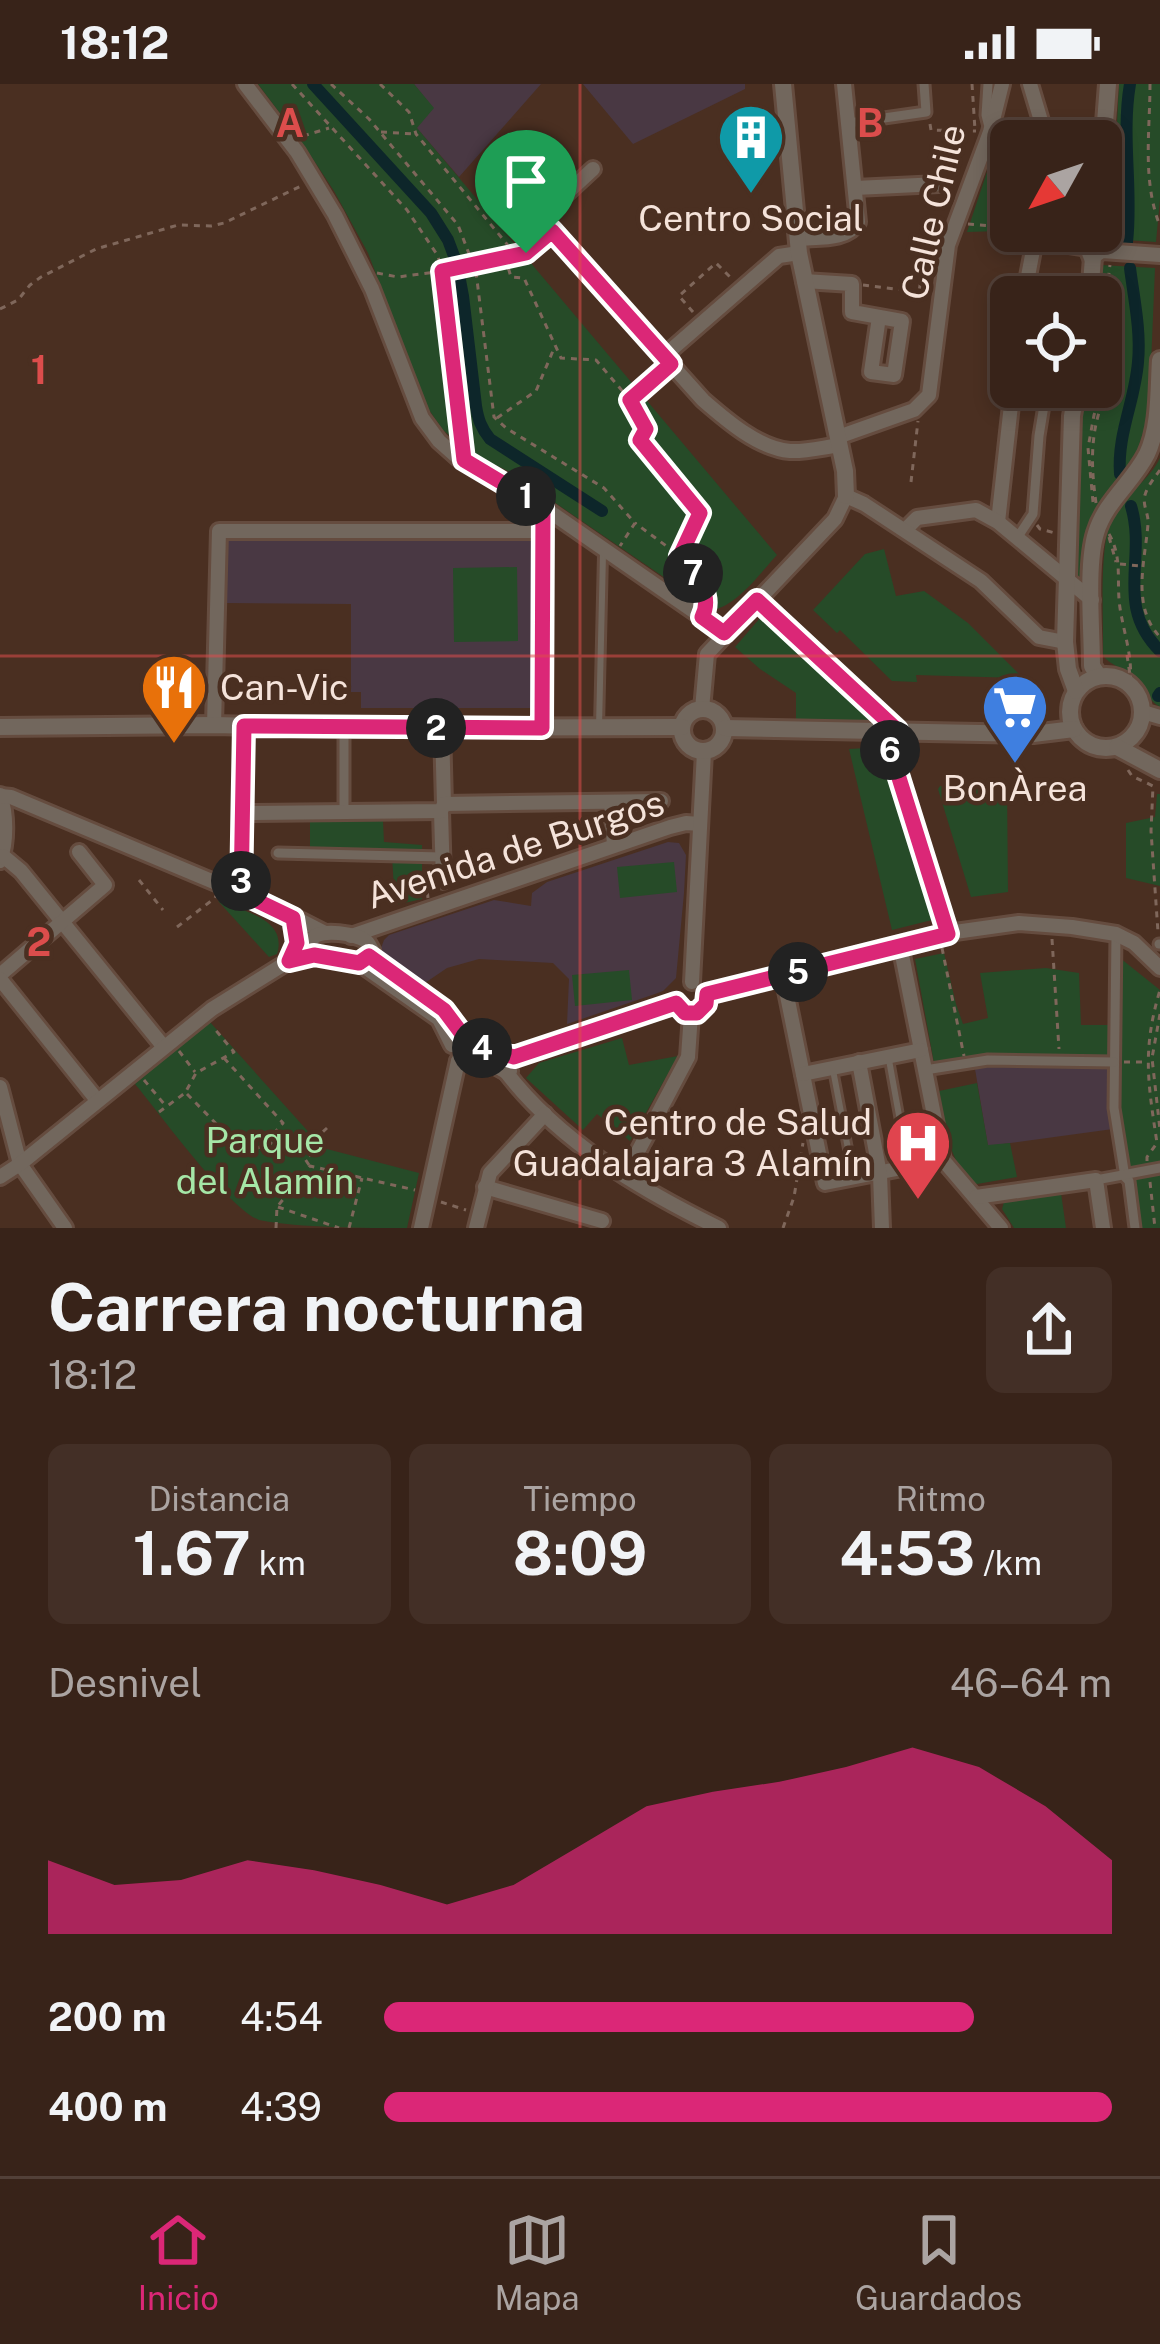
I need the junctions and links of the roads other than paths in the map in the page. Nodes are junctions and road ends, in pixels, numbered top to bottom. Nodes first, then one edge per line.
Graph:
1 (244, 84) edge
2 (783, 84) edge
3 (844, 84) edge
4 (924, 84) edge
5 (988, 84) edge
6 (1002, 84) edge
7 (1030, 84) edge
8 (1108, 84) edge
9 (1041, 120) edge
10 (1105, 120) edge
11 (849, 122) junction
12 (982, 132) junction
13 (593, 169) dead end
14 (939, 184) dead end
15 (855, 188) junction
16 (798, 246) junction
17 (1116, 252) edge
18 (1160, 255) edge
19 (804, 281) junction
20 (879, 317) dead end
21 (668, 360) junction
22 (1160, 360) edge
23 (1011, 408) edge
24 (1044, 408) edge
25 (1073, 408) edge
26 (1158, 419) edge
27 (839, 441) junction
28 (847, 496) junction
29 (543, 507) junction
30 (998, 522) junction
31 (905, 530) junction
32 (543, 531) junction
33 (1017, 538) junction
34 (1067, 544) junction
35 (608, 553) junction
36 (1040, 557) junction
37 (1066, 580) junction
38 (1092, 600) junction
39 (724, 633) junction
40 (1065, 642) junction
41 (806, 646) road end
42 (1098, 675) junction
43 (1076, 691) junction
44 (702, 709) junction
45 (1151, 714) edge
46 (214, 725) junction
47 (244, 726) junction
48 (0, 728) edge
49 (344, 728) junction
50 (442, 728) junction
51 (542, 728) junction
52 (599, 728) junction
53 (682, 728) junction
54 (725, 728) junction
55 (1074, 729) junction
56 (891, 730) junction
57 (1134, 735) junction
58 (1110, 749) junction
59 (704, 752) junction
60 (1160, 765) edge
61 (1, 795) edge
62 (661, 801) dead end
63 (611, 802) junction
64 (443, 807) junction
65 (344, 812) junction
66 (243, 818) junction
67 (700, 824) junction
68 (614, 845) junction
69 (79, 852) dead end
70 (278, 853) dead end
71 (442, 857) junction
72 (1, 858) edge
73 (443, 881) road end
74 (241, 893) junction
75 (293, 918) junction
76 (62, 922) junction
77 (326, 933) junction
78 (944, 934) junction
79 (1117, 934) junction
80 (350, 937) junction
81 (900, 946) junction
82 (314, 955) junction
83 (364, 960) junction
84 (289, 961) junction
85 (1160, 968) edge
86 (783, 976) junction
87 (0, 979) edge
88 (692, 982) junction
89 (707, 994) junction
90 (676, 1003) junction
91 (692, 1014) junction
92 (458, 1042) junction
93 (167, 1043) junction
94 (921, 1050) junction
95 (888, 1056) junction
96 (514, 1057) junction
97 (458, 1060) junction
98 (1114, 1062) junction
99 (859, 1063) junction
100 (832, 1068) junction
101 (926, 1070) junction
102 (506, 1072) junction
103 (802, 1074) junction
104 (0, 1087) edge
105 (97, 1100) junction
106 (545, 1114) junction
107 (943, 1160) junction
108 (20, 1163) junction
109 (908, 1168) junction
110 (1154, 1170) edge
111 (880, 1174) junction
112 (625, 1176) junction
113 (0, 1177) edge
114 (1125, 1177) junction
115 (854, 1179) junction
116 (1096, 1180) junction
117 (485, 1187) junction
118 (976, 1197) junction
119 (478, 1221) edge
120 (602, 1221) dead end
121 (65, 1228) edge
122 (421, 1228) edge
123 (718, 1228) edge
124 (882, 1228) edge
125 (1001, 1228) edge
126 (1103, 1228) edge
127 (1135, 1228) edge

1 - 29 street
2 - 16 street
3 - 11 street
4 - 11 street
5 - 12 street, Calle Chile
6 - 12 street
7 - 9 street
8 - 10 street
11 - 15 street
12 - 27 street, Calle Chile
13 - 21 street
14 - 15 street
15 - 16 street
16 - 19 street
16 - 21 street
17 - 18 street
19 - 20 street
19 - 27 street
21 - 27 street
22 - 26 street
23 - 30 street
24 - 33 street
25 - 34 street
26 - 38 street
27 - 28 street
28 - 31 street
28 - 39 street
29 - 32 street
29 - 35 street
30 - 31 street
30 - 33 street
31 - 40 street
32 - 46 street
32 - 51 street
33 - 36 street
34 - 36 street
34 - 37 street
35 - 39 street
35 - 52 lane
36 - 37 street
37 - 38 street
37 - 40 street
38 - 42 street
39 - 44 street
40 - 43 street
41 - 56 street
42 - 43 street
42 - 45 street
43 - 55 street
44 - 53 street
44 - 54 street
45 - 57 street
46 - 47 street
46 - 48 street
47 - 49 street
47 - 66 street
49 - 50 street
49 - 65 street
50 - 51 street
50 - 64 street
51 - 52 street
52 - 53 street
53 - 59 street
54 - 56 street
54 - 59 street
55 - 56 street
55 - 58 street
56 - 78 street
57 - 58 street
57 - 60 street
58 - 60 street
59 - 67 street
61 - 72 street
61 - 74 street
62 - 63 street
63 - 64 street
63 - 68 street
64 - 65 street
64 - 71 street
65 - 66 street
66 - 74 street
67 - 68 street, Avenida de Burgos
67 - 88 street
68 - 80 street, Avenida de Burgos
69 - 76 street
70 - 71 street
71 - 73 street
72 - 76 street
74 - 75 street
75 - 77 street
75 - 84 street
76 - 87 street
76 - 93 street
77 - 80 street
77 - 82 street
78 - 79 street
78 - 81 street
79 - 85 street
79 - 98 street
80 - 83 street
81 - 86 street
81 - 94 street
82 - 83 street
82 - 84 street
83 - 92 street
84 - 93 street
86 - 89 street
86 - 103 street
87 - 105 street
88 - 89 street
88 - 90 street
89 - 91 street
90 - 91 street
90 - 96 street
91 - 112 street
92 - 96 street
92 - 97 street
93 - 105 street
94 - 95 street
94 - 101 street
95 - 99 street
95 - 109 lane
96 - 102 street
97 - 102 street
97 - 122 street
98 - 101 street
98 - 114 street
99 - 100 street
99 - 111 street
100 - 103 street
100 - 115 lane
101 - 107 street
102 - 106 street
103 - 115 street
104 - 108 street
105 - 108 street
106 - 112 street
106 - 117 street
107 - 109 street
107 - 118 street
108 - 113 street
108 - 121 street
109 - 111 street
110 - 114 street
111 - 115 street
111 - 124 street
112 - 123 street
114 - 116 street
114 - 127 street
116 - 118 street
116 - 126 street
117 - 119 street
117 - 120 street
118 - 125 street

